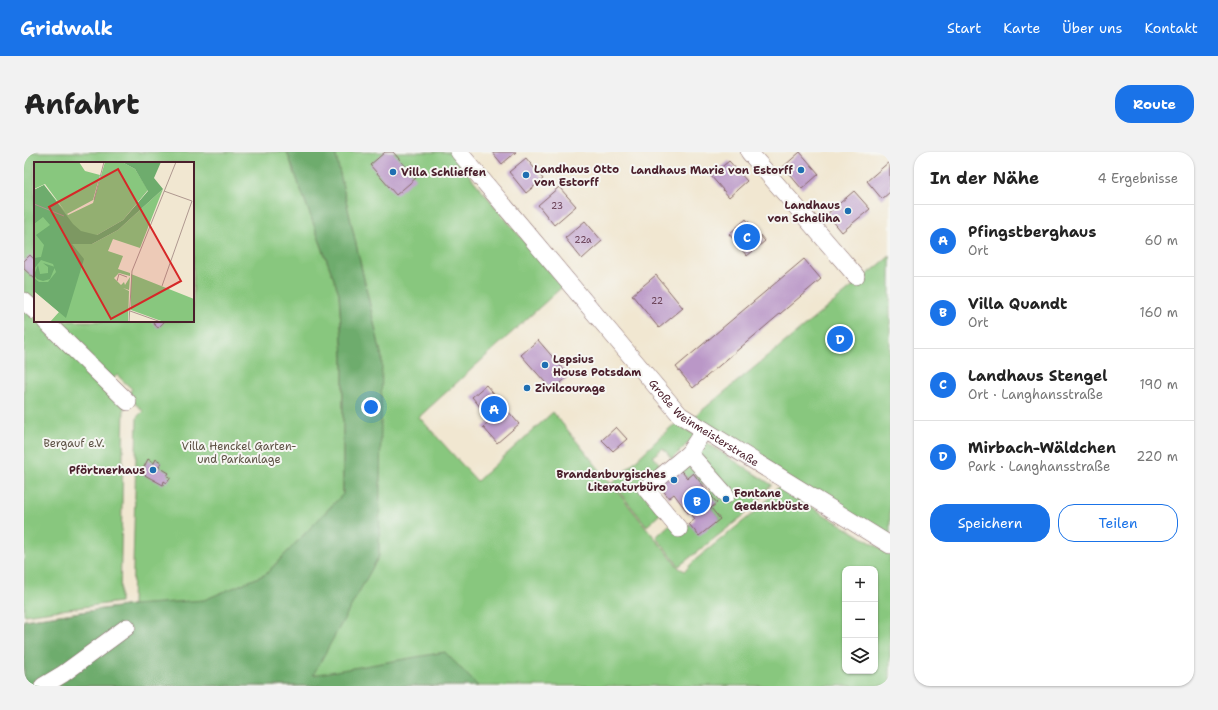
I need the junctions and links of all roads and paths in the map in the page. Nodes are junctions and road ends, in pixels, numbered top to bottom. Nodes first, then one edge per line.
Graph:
1 (459, 152) edge
2 (749, 152) edge
3 (856, 276) dead end
4 (24, 301) edge
5 (34, 310) edge
6 (46, 322) edge
7 (128, 402) dead end
8 (704, 430) junction
9 (688, 453) junction
10 (726, 495) dead end
11 (679, 529) dead end
12 (890, 545) edge
13 (127, 627) dead end
14 (43, 686) edge

1 - 8 street, Große Weinmeisterstraße
2 - 3 street
4 - 5 street
6 - 7 street
8 - 9 street
8 - 12 street, Große Weinmeisterstraße
9 - 10 street
9 - 11 street
13 - 14 street

